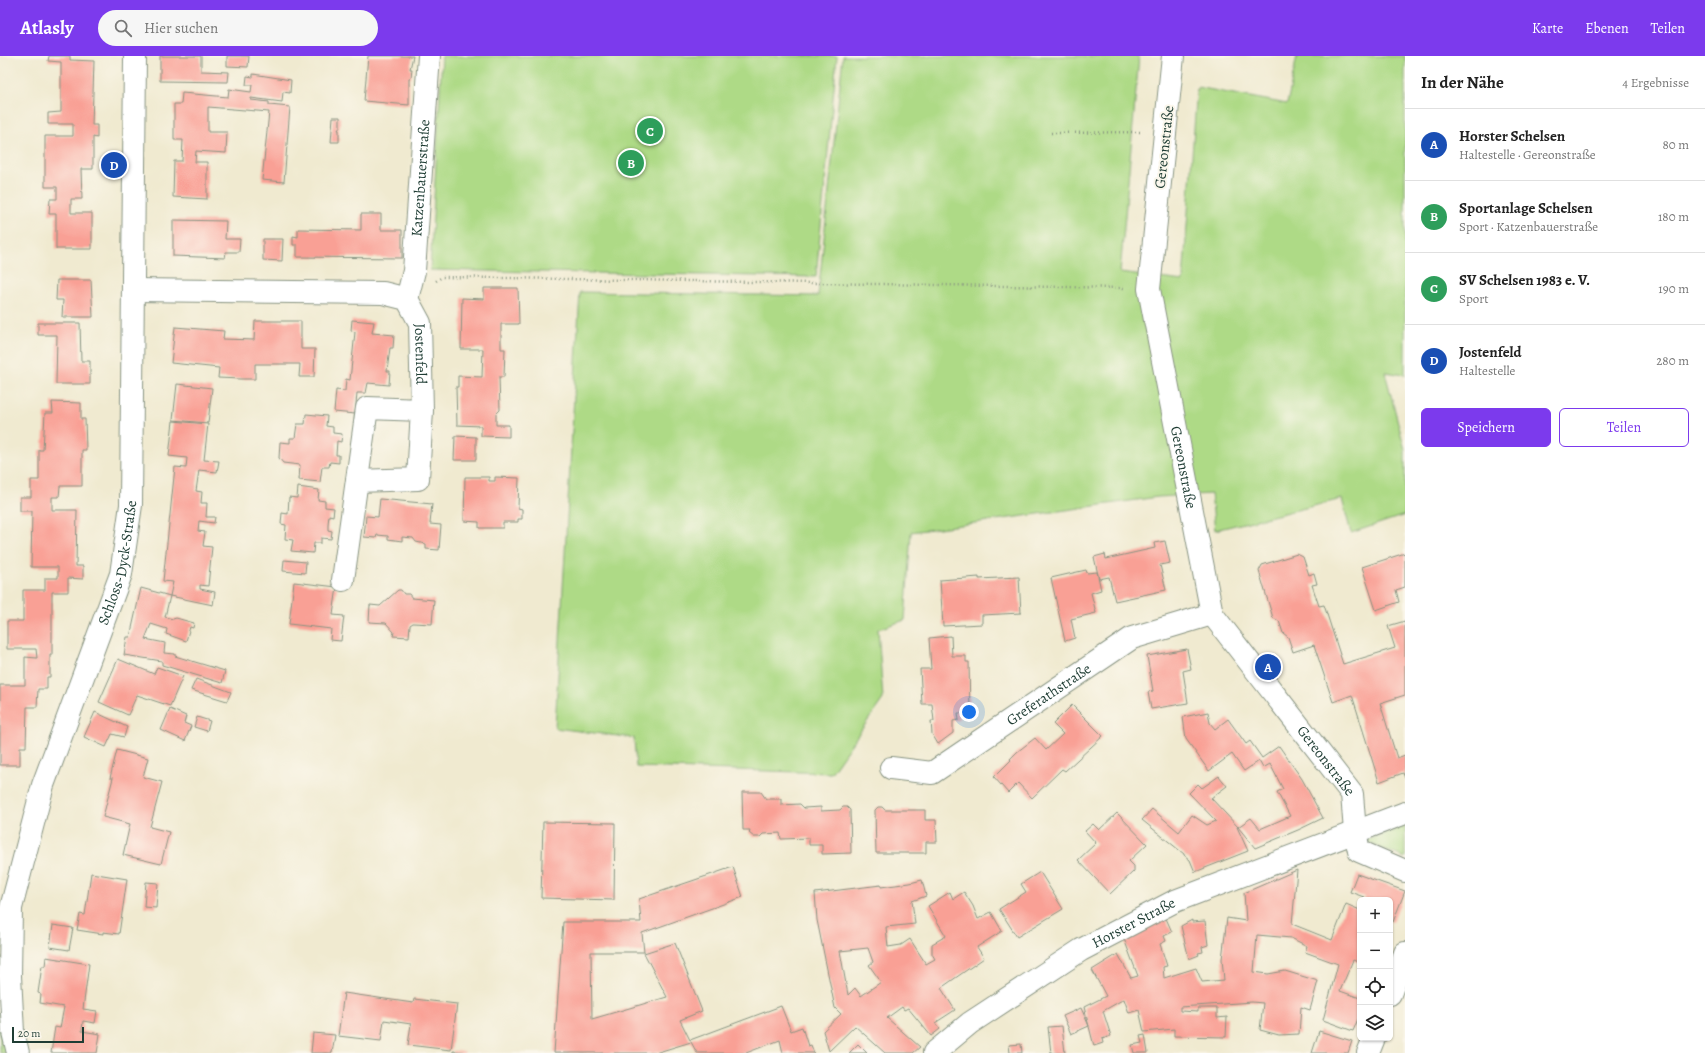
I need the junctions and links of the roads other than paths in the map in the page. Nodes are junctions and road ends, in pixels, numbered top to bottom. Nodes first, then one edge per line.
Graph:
1 (135, 56) edge
2 (428, 56) edge
3 (1173, 56) edge
4 (133, 290) junction
5 (407, 299) junction
6 (422, 410) junction
7 (357, 481) junction
8 (343, 580) dead end
9 (1212, 614) junction
10 (891, 768) dead end
11 (1405, 813) edge
12 (1355, 832) junction
13 (1405, 871) edge
14 (1405, 953) edge
15 (1393, 986) edge
16 (1373, 1041) edge
17 (18, 1053) edge
18 (934, 1053) edge
19 (1368, 1053) edge

1 - 4 street, Schloss-Dyck-Straße
2 - 5 street, Katzenbauerstraße
3 - 9 street, Gereonstraße
4 - 5 street
4 - 17 street, Schloss-Dyck-Straße
5 - 6 street, Jostenfeld
6 - 7 street
6 - 7 street, Jostenfeld
7 - 8 street
9 - 10 street, Greferathstraße
9 - 12 street, Gereonstraße
11 - 12 street, Horster Straße
12 - 13 street
12 - 18 street, Horster Straße
14 - 15 street
16 - 19 street

